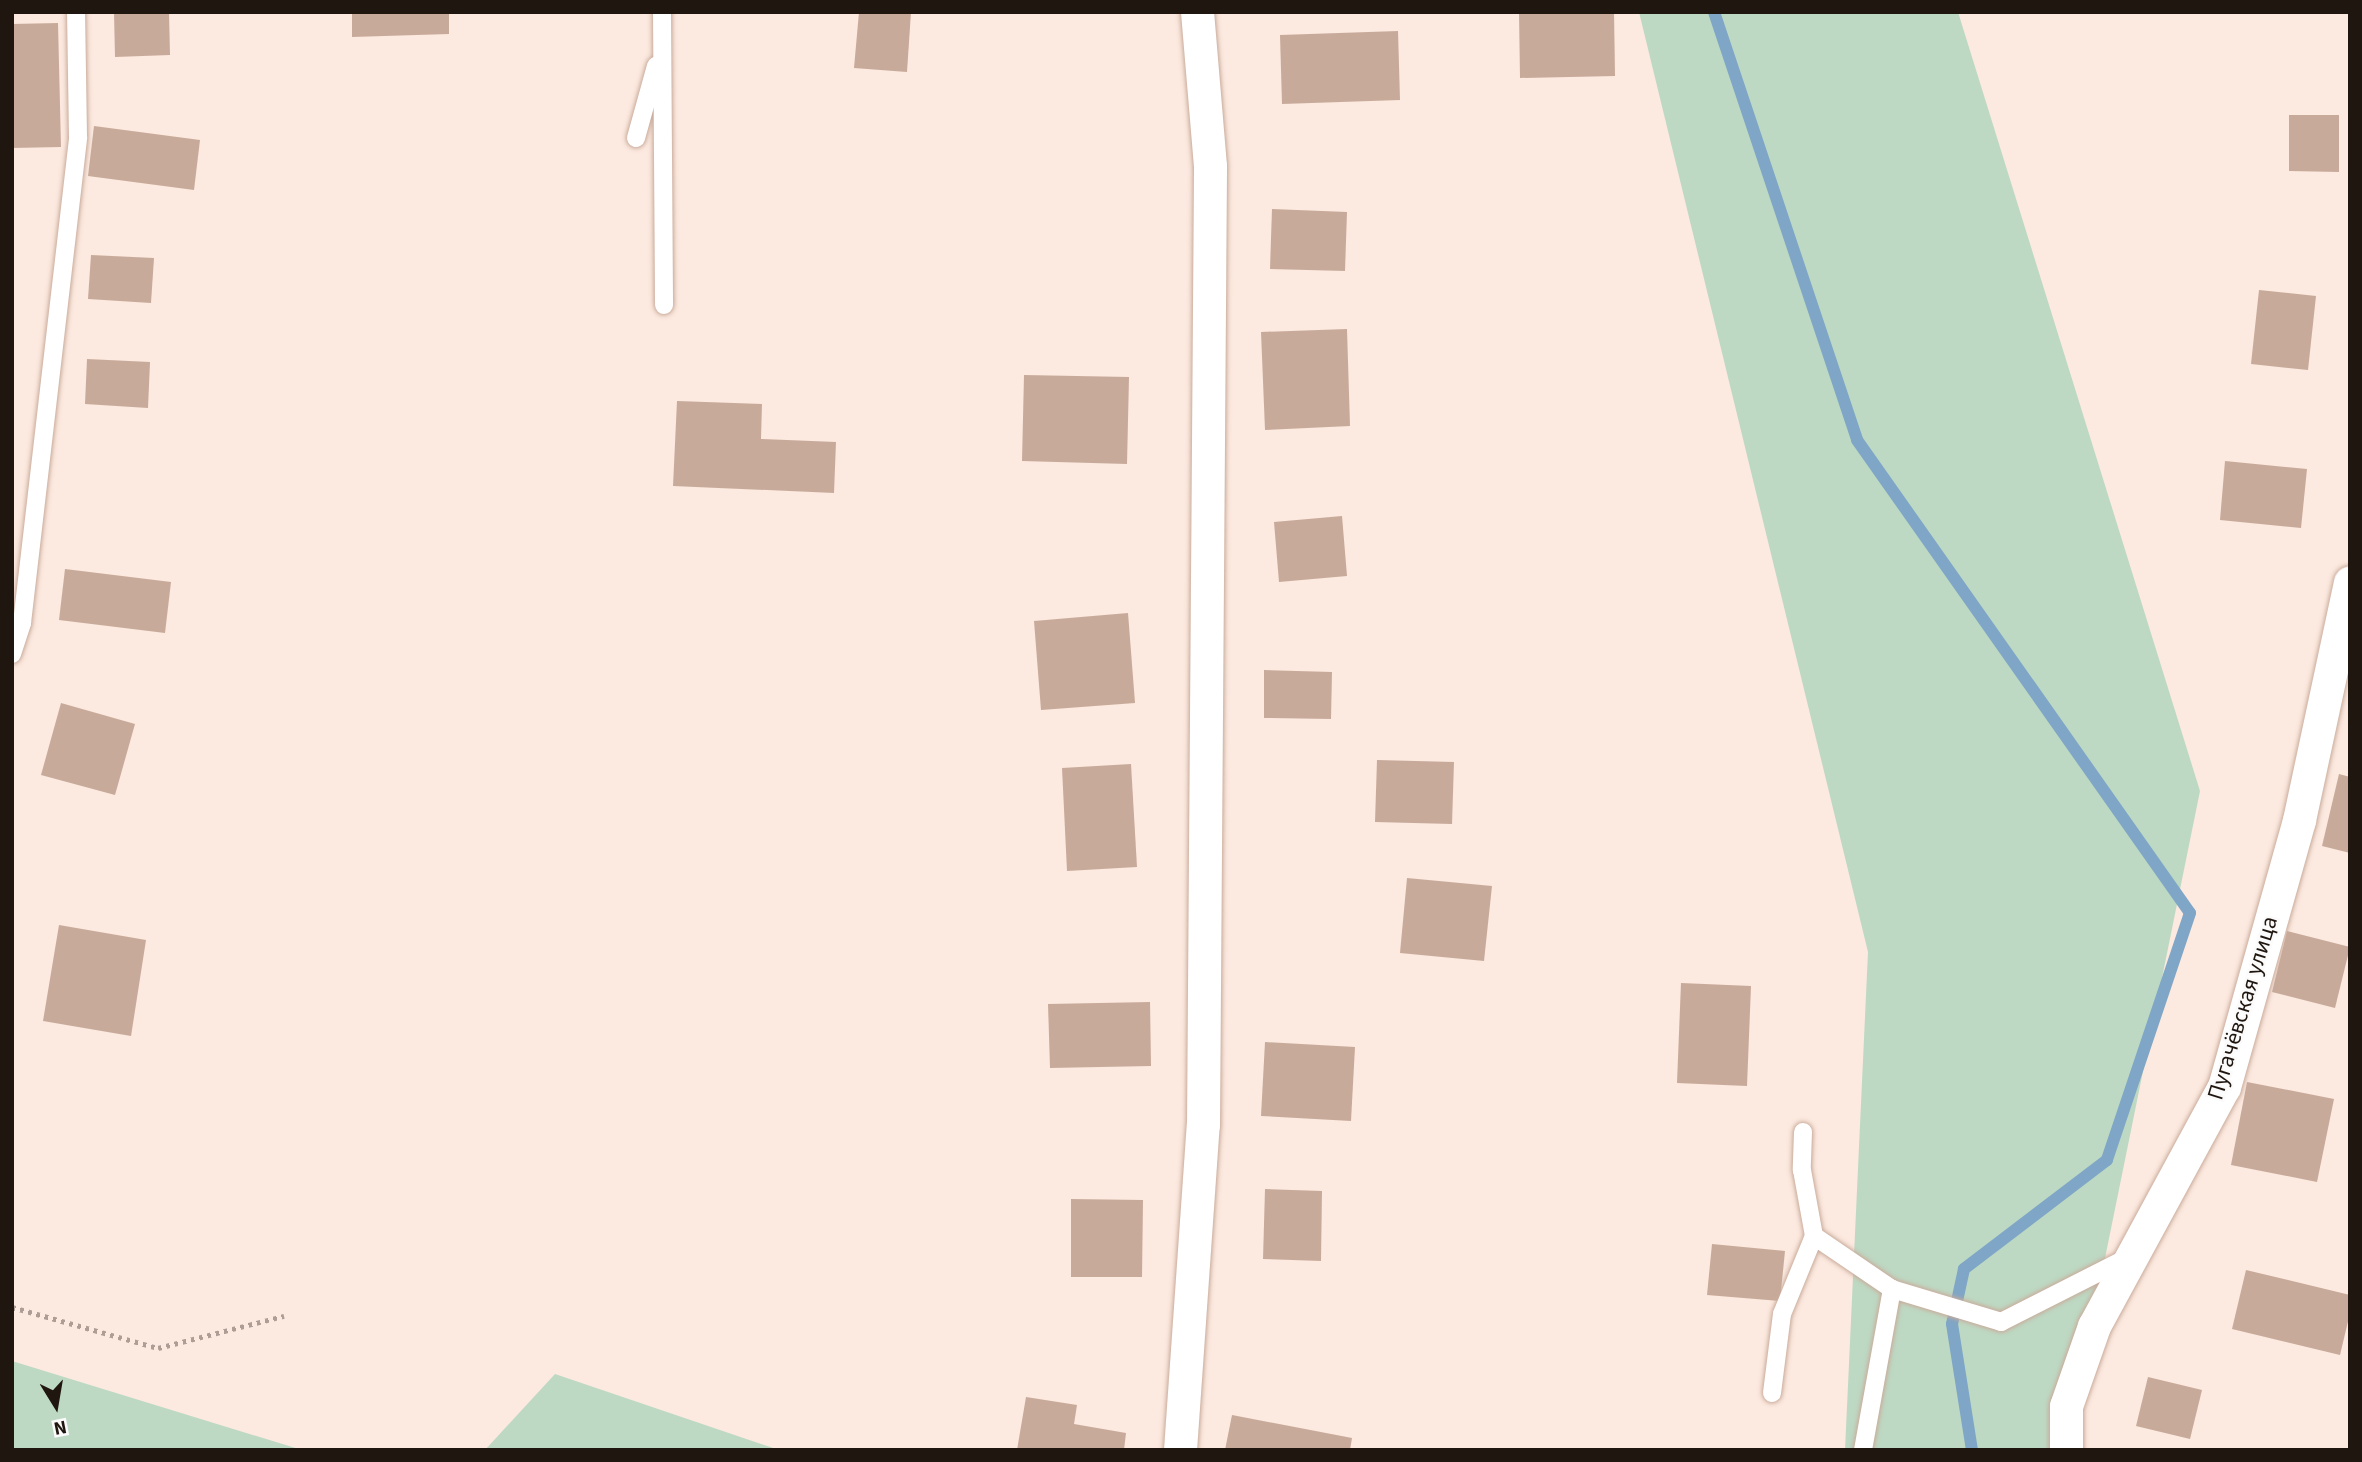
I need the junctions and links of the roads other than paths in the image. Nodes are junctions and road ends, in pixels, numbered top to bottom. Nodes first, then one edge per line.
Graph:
1 (76, 12) edge
2 (662, 12) edge
3 (1197, 12) edge
4 (662, 46) junction
5 (636, 138) dead end
6 (664, 305) dead end
7 (2350, 582) edge
8 (12, 654) edge
9 (1803, 1132) dead end
10 (1814, 1236) junction
11 (2132, 1256) junction
12 (1892, 1289) junction
13 (1772, 1393) dead end
14 (1181, 1450) edge
15 (1863, 1450) edge
16 (2066, 1450) edge

1 - 8 lane
2 - 4 lane
3 - 14 street
4 - 5 lane
4 - 6 lane
7 - 11 street, Пугачёвская улица
9 - 10 lane
10 - 12 lane
10 - 13 lane
11 - 12 lane
11 - 16 street, Пугачёвская улица
12 - 15 lane

